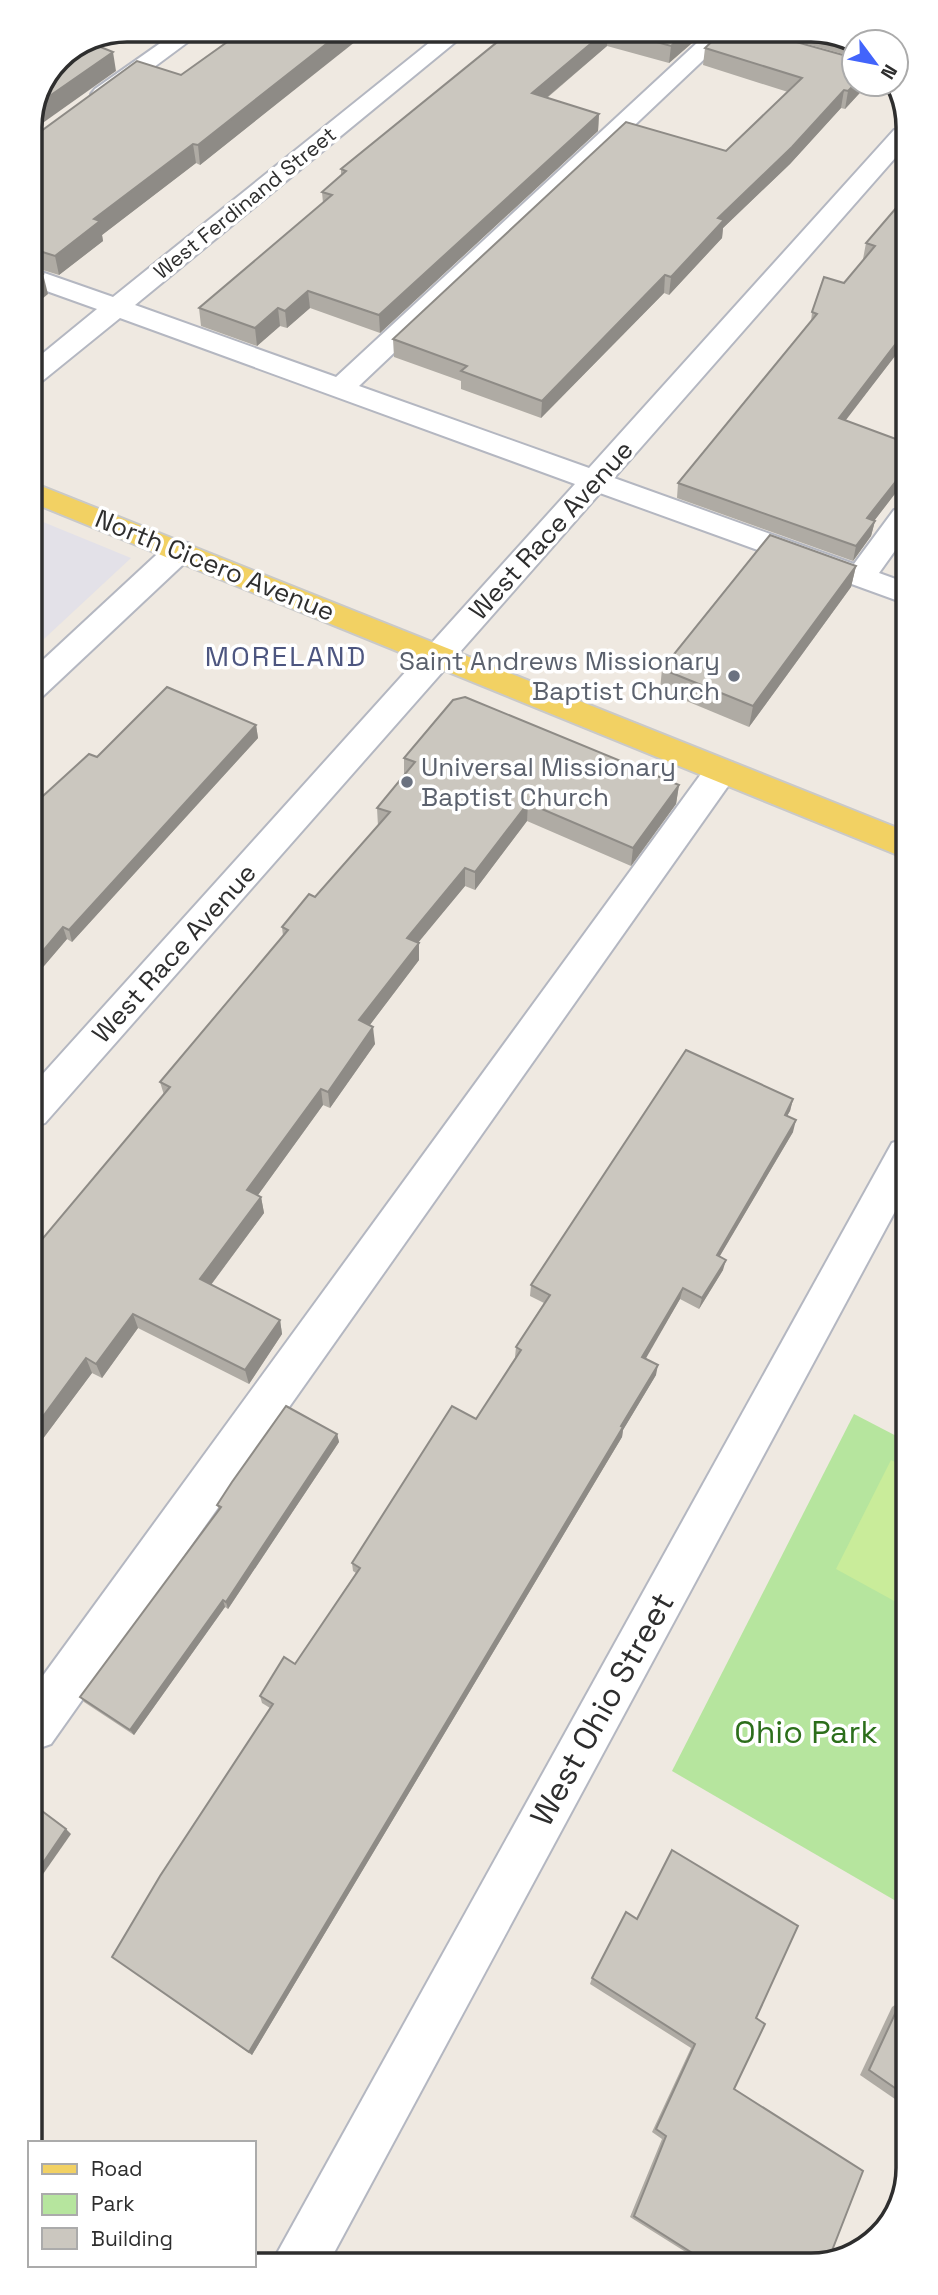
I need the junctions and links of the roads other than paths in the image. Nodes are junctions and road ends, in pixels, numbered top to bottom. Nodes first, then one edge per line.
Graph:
1 (176, 42) edge
2 (444, 42) edge
3 (711, 42) edge
4 (84, 107) edge
5 (896, 143) edge
6 (42, 280) edge
7 (116, 307) junction
8 (42, 366) edge
9 (340, 388) junction
10 (595, 481) junction
11 (42, 495) edge
12 (896, 528) edge
13 (179, 551) junction
14 (860, 577) junction
15 (896, 590) edge
16 (439, 656) junction
17 (42, 679) edge
18 (721, 771) junction
19 (896, 841) edge
20 (42, 1101) edge
21 (896, 1183) edge
22 (42, 1716) edge
23 (306, 2253) edge

1 - 4 street
2 - 7 street, West Ferdinand Street
3 - 9 street
5 - 10 street, West Race Avenue
6 - 7 street
7 - 8 street, West Ferdinand Street
7 - 9 street
9 - 10 street
10 - 14 street
10 - 16 street, West Race Avenue
11 - 13 main road, North Cicero Avenue
12 - 14 street
13 - 16 main road, North Cicero Avenue
13 - 17 street
14 - 15 street
16 - 18 main road, North Cicero Avenue
16 - 20 street, West Race Avenue
18 - 19 main road, North Cicero Avenue
18 - 22 street
21 - 23 street, West Ohio Street

